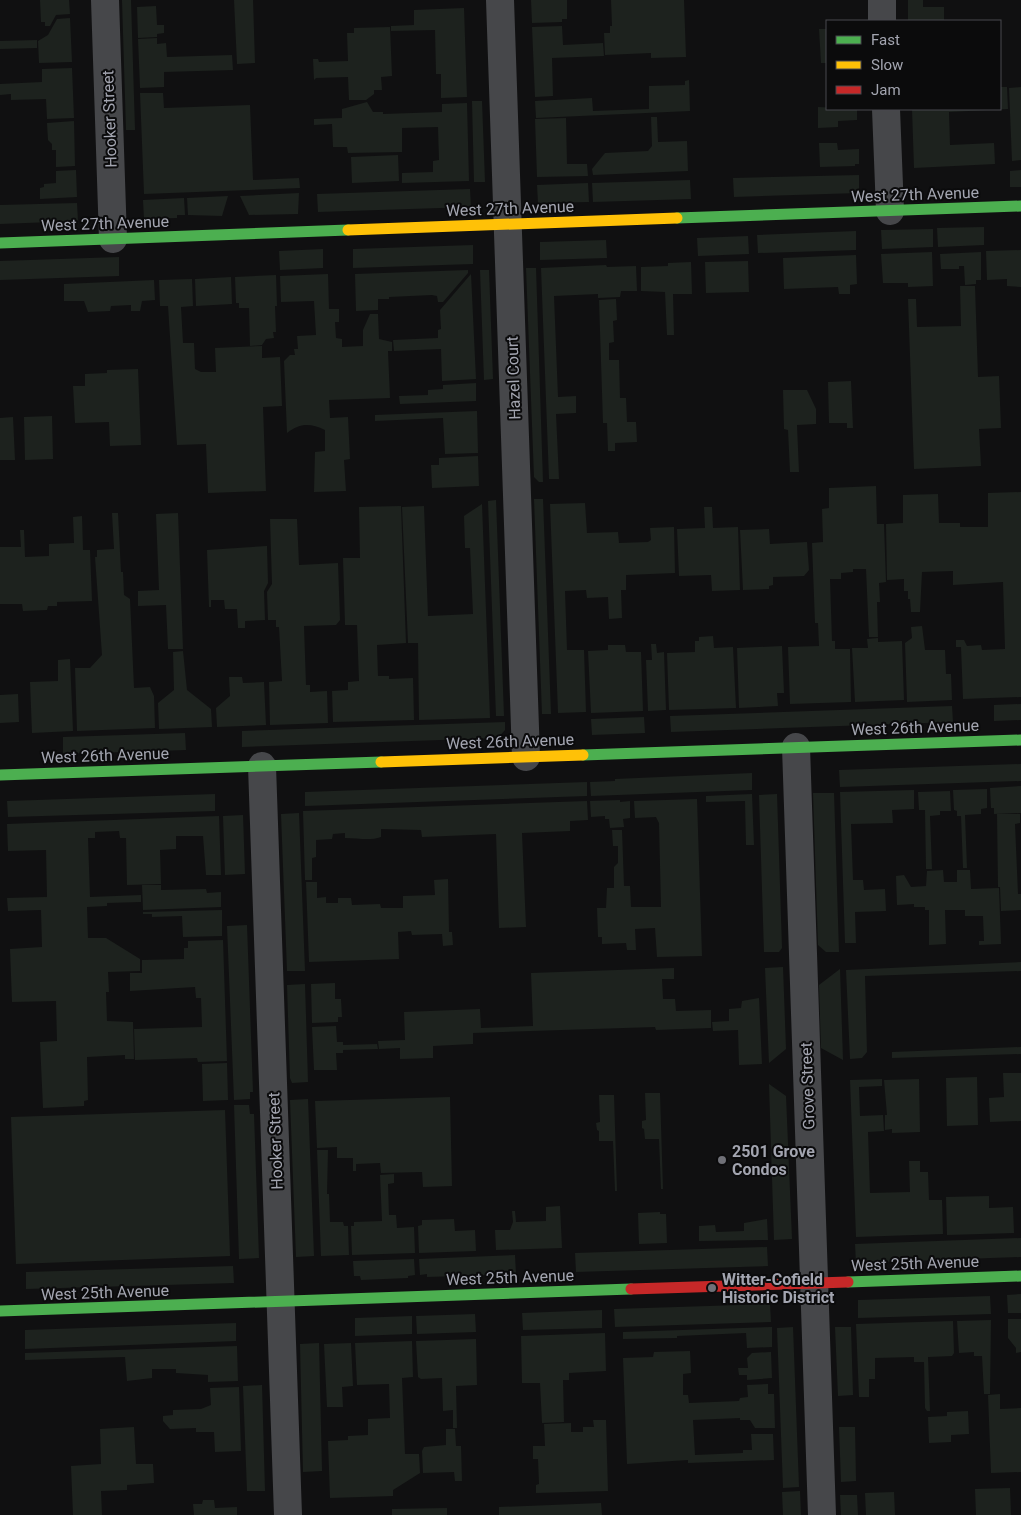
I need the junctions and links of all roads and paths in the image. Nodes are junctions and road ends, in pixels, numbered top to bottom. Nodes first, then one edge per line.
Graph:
1 (105, 0) edge
2 (500, 0) edge
3 (882, 0) edge
4 (882, 20) edge
5 (886, 110) edge
6 (1021, 206) edge
7 (890, 211) junction
8 (507, 224) junction
9 (113, 239) junction
10 (0, 243) edge
11 (1021, 740) edge
12 (796, 748) junction
13 (526, 757) junction
14 (262, 766) junction
15 (0, 775) edge
16 (1021, 1276) edge
17 (814, 1283) junction
18 (281, 1302) junction
19 (0, 1312) edge
20 (288, 1515) edge
21 (822, 1515) edge

1 - 9 street, Hooker Street
2 - 8 street, Hazel Court
3 - 4 street
5 - 7 street
6 - 7 street, West 27th Avenue
7 - 8 street, West 27th Avenue
8 - 9 street, West 27th Avenue
8 - 13 street, Hazel Court
9 - 10 street, West 27th Avenue
11 - 12 street, West 26th Avenue
12 - 13 street, West 26th Avenue
12 - 17 street, Grove Street
13 - 14 street, West 26th Avenue
14 - 15 street, West 26th Avenue
14 - 18 street, Hooker Street
16 - 17 street, West 25th Avenue
17 - 18 street, West 25th Avenue
17 - 21 street, Grove Street
18 - 19 street, West 25th Avenue
18 - 20 street, Hooker Street

